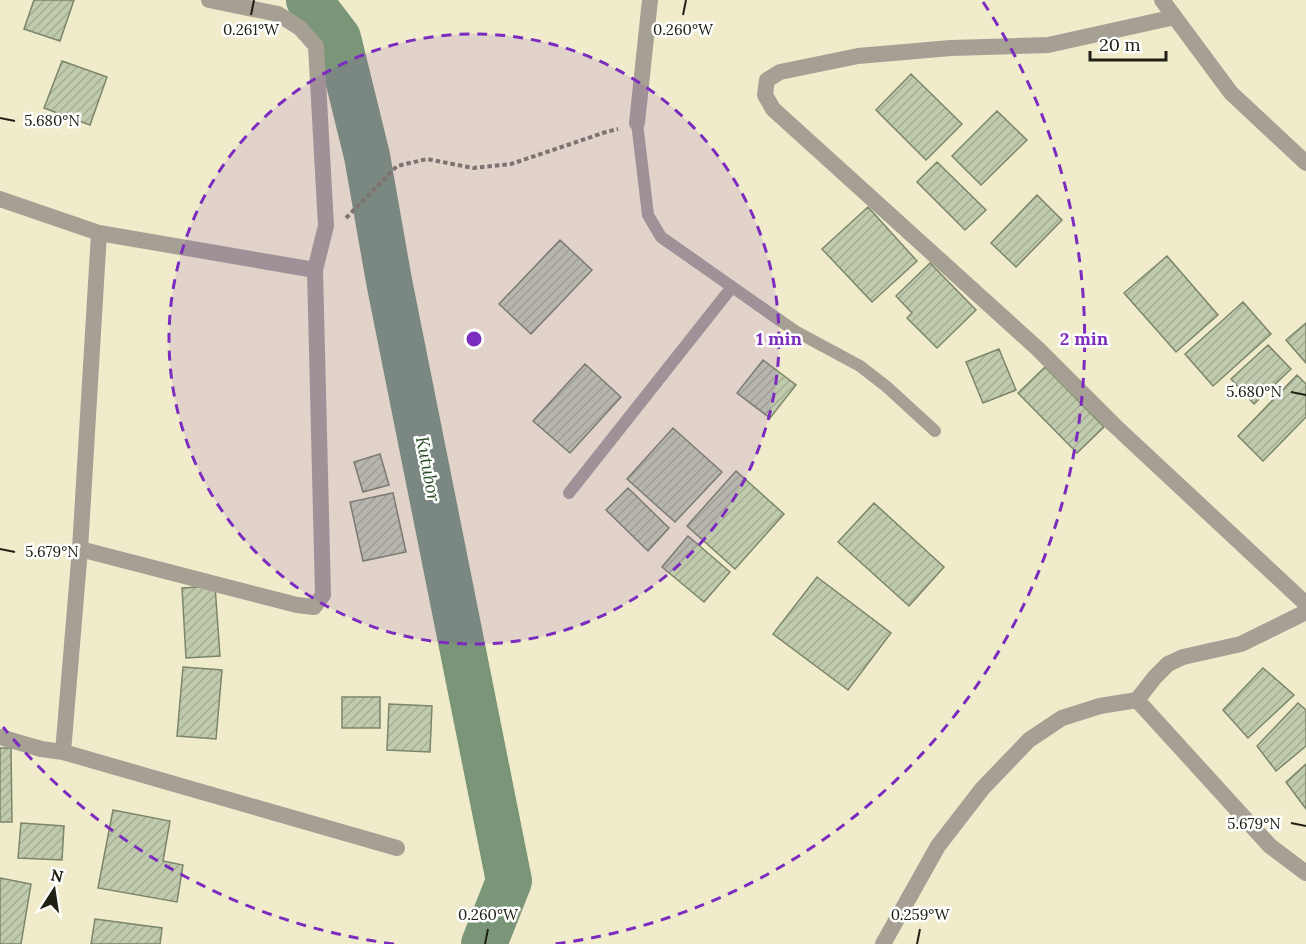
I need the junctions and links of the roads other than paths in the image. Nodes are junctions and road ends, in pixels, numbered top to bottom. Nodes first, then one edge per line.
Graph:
1 (209, 0) edge
2 (650, 0) edge
3 (1162, 0) edge
4 (1174, 17) junction
5 (637, 123) joint
6 (1306, 163) edge
7 (0, 199) edge
8 (99, 233) junction
9 (315, 270) junction
10 (732, 287) junction
11 (935, 431) dead end
12 (569, 493) dead end
13 (80, 549) junction
14 (1306, 604) edge
15 (1306, 612) edge
16 (1137, 700) junction
17 (0, 737) edge
18 (63, 752) junction
19 (397, 848) dead end
20 (1306, 873) edge
21 (883, 944) edge

1 - 9 street
2 - 5 street
3 - 4 street
4 - 6 street
4 - 14 street
5 - 10 lane
7 - 8 street
8 - 9 street
8 - 13 street
9 - 13 street
10 - 11 lane
10 - 12 lane
13 - 18 street
15 - 16 street
16 - 20 street
16 - 21 street
17 - 18 street
18 - 19 street

